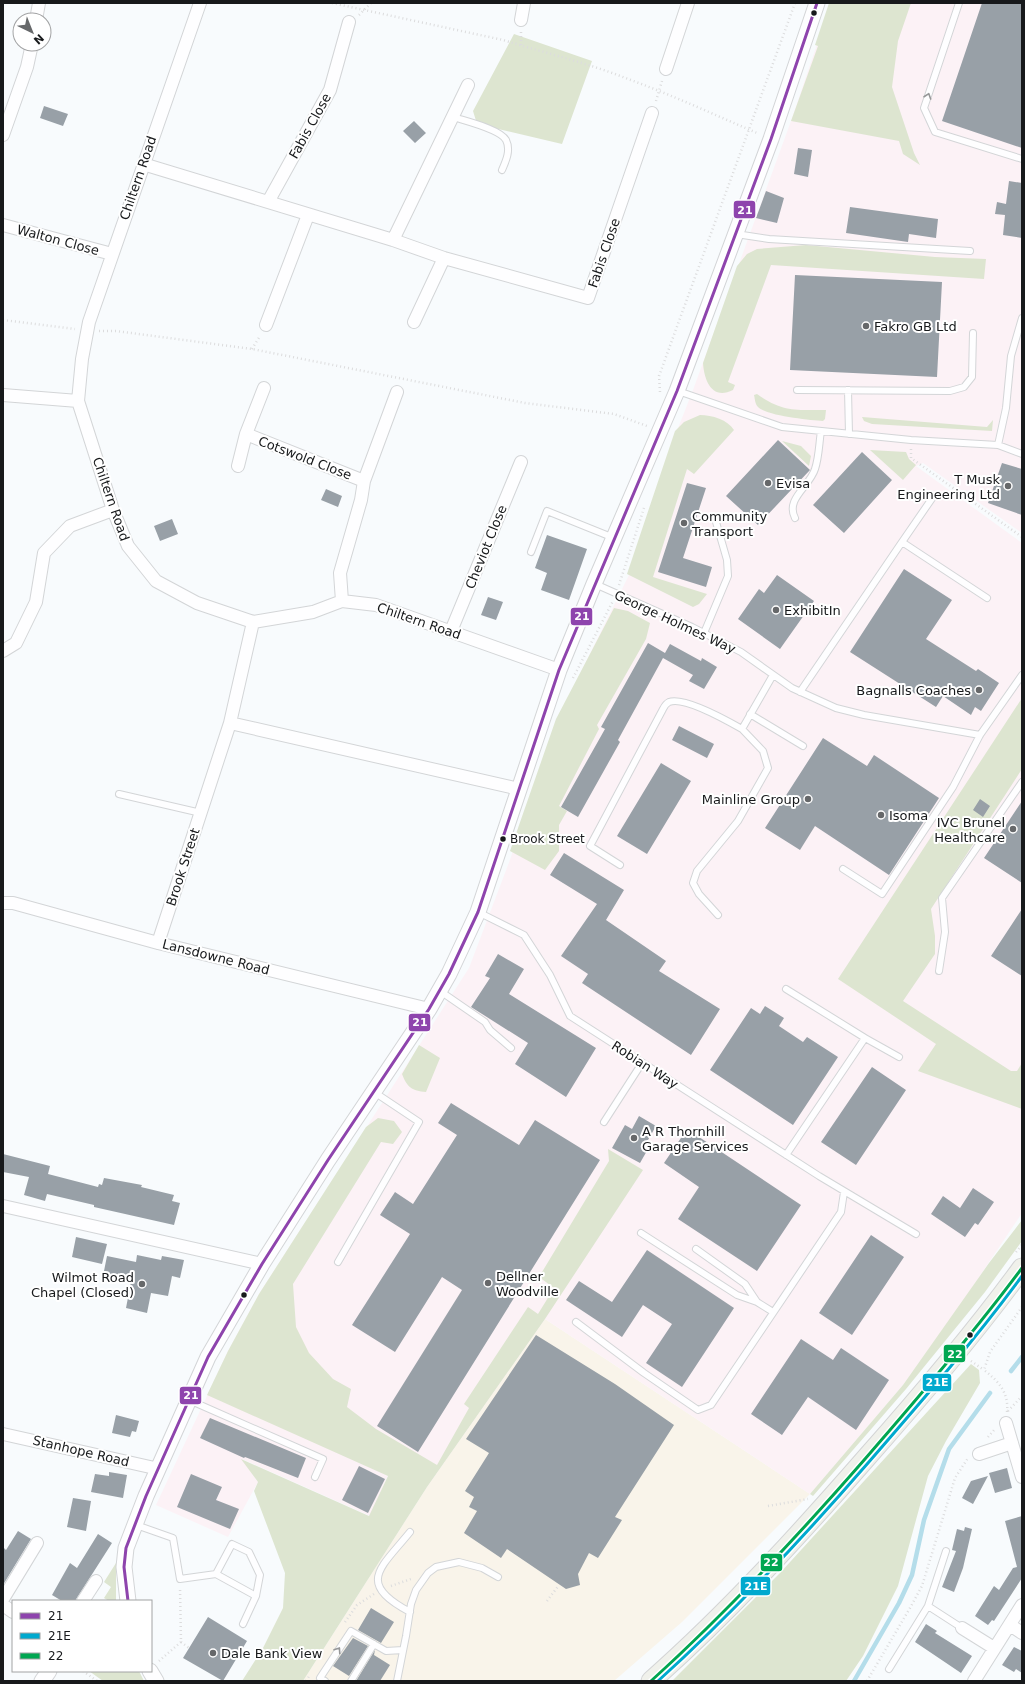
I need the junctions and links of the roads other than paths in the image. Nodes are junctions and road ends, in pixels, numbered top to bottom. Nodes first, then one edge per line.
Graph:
1 (200, 3) edge
2 (524, 3) edge
3 (688, 3) edge
4 (817, 3) edge
5 (959, 3) edge
6 (521, 20) dead end
7 (349, 22) road end
8 (30, 52) edge
9 (666, 69) road end
10 (468, 85) dead end
11 (652, 113) road end
12 (453, 117) junction
13 (3, 135) edge
14 (1022, 160) edge
15 (143, 164) junction
16 (502, 170) dead end
17 (268, 202) junction
18 (308, 215) junction
19 (3, 225) edge
20 (735, 234) junction
21 (393, 240) junction
22 (970, 251) dead end
23 (112, 254) junction
24 (444, 258) junction
25 (1022, 318) edge
26 (414, 322) dead end
27 (266, 325) dead end
28 (973, 333) dead end
29 (264, 388) dead end
30 (797, 390) dead end
31 (848, 390) junction
32 (677, 391) junction
33 (397, 392) dead end
34 (3, 395) edge
35 (78, 401) junction
36 (821, 431) junction
37 (246, 434) junction
38 (849, 434) junction
39 (998, 446) junction
40 (1022, 454) edge
41 (521, 462) dead end
42 (238, 466) dead end
43 (364, 481) junction
44 (933, 497) dead end
45 (113, 510) junction
46 (795, 518) dead end
47 (716, 522) dead end
48 (614, 538) junction
49 (902, 542) junction
50 (531, 552) dead end
51 (594, 584) junction
52 (987, 598) dead end
53 (342, 601) junction
54 (253, 622) junction
55 (451, 632) junction
56 (704, 633) junction
57 (3, 651) edge
58 (559, 670) junction
59 (773, 675) junction
60 (1022, 676) edge
61 (800, 692) junction
62 (750, 714) junction
63 (230, 723) junction
64 (742, 729) junction
65 (980, 735) junction
66 (803, 746) dead end
67 (1022, 782) edge
68 (519, 789) junction
69 (119, 794) dead end
70 (201, 813) junction
71 (620, 865) dead end
72 (843, 869) dead end
73 (3, 903) edge
74 (478, 912) junction
75 (718, 915) dead end
76 (158, 942) junction
77 (939, 971) dead end
78 (786, 989) dead end
79 (440, 991) junction
80 (429, 1009) junction
81 (865, 1038) junction
82 (511, 1048) dead end
83 (899, 1057) dead end
84 (642, 1063) junction
85 (374, 1092) junction
86 (604, 1122) dead end
87 (786, 1155) junction
88 (844, 1192) junction
89 (3, 1206) edge
90 (641, 1233) dead end
91 (916, 1234) dead end
92 (696, 1249) dead end
93 (338, 1262) dead end
94 (262, 1264) junction
95 (1022, 1268) edge
96 (757, 1302) junction
97 (773, 1312) junction
98 (576, 1322) dead end
99 (189, 1400) junction
100 (1005, 1418) road end
101 (3, 1434) edge
102 (1012, 1443) junction
103 (975, 1453) road end
104 (159, 1469) junction
105 (315, 1477) dead end
106 (1022, 1477) edge
107 (134, 1524) junction
108 (410, 1532) dead end
109 (37, 1543) dead end
110 (946, 1551) dead end
111 (216, 1574) junction
112 (498, 1576) dead end
113 (96, 1581) dead end
114 (256, 1596) junction
115 (3, 1599) edge
116 (84, 1600) edge
117 (128, 1600) edge
118 (3, 1605) edge
119 (1022, 1605) edge
120 (928, 1606) junction
121 (12, 1611) edge
122 (410, 1612) junction
123 (243, 1624) dead end
124 (1010, 1625) junction
125 (962, 1628) joint
126 (1022, 1633) edge
127 (374, 1644) junction
128 (994, 1648) junction
129 (403, 1650) junction
130 (153, 1667) edge
131 (889, 1669) dead end
132 (48, 1672) edge
133 (42, 1681) edge
134 (156, 1681) edge
135 (324, 1681) edge
136 (351, 1681) edge
137 (397, 1681) edge
138 (651, 1681) edge
139 (974, 1681) edge

1 - 15 street, Chiltern Road
2 - 6 street
3 - 9 street
4 - 20 street
14 -> 5 lane
7 - 17 street, Fabis Close
8 - 13 street
10 - 12 street
11 - 24 street, Fabis Close
12 - 16 lane
12 - 21 street
15 - 17 street, Fabis Close
15 - 23 street, Chiltern Road
17 - 18 street, Fabis Close
18 - 21 street, Fabis Close
18 - 27 street
19 - 23 street, Walton Close
20 - 22 lane
20 - 32 street
21 - 24 street, Fabis Close
23 - 35 street, Chiltern Road
24 - 26 street
25 - 39 lane
28 - 31 lane
29 - 37 street, Cotswold Close
30 - 31 lane
31 - 38 lane
32 - 36 lane
32 - 48 street
33 - 43 street, Cotswold Close
34 - 35 street
35 - 45 street, Chiltern Road
36 - 38 lane
36 - 46 lane
37 - 42 street, Cotswold Close
37 - 43 street, Cotswold Close
38 - 39 lane
39 - 40 lane
41 - 55 street, Cheviot Close
43 - 53 street, Cotswold Close
44 - 49 lane
45 - 54 street, Chiltern Road
45 - 57 street
47 - 56 lane
48 - 50 lane
48 - 51 street
49 - 52 lane
49 - 61 lane
51 - 56 lane, George Holmes Way
51 - 58 street
53 - 54 street, Chiltern Road
53 - 55 street, Chiltern Road
54 - 63 street, Brook Street
55 - 58 street, Chiltern Road
56 - 59 lane, George Holmes Way
58 - 68 street
59 - 61 lane, George Holmes Way
59 - 62 lane
60 - 65 lane
61 - 65 lane, George Holmes Way
62 - 64 lane
62 - 66 lane
63 - 68 street
63 - 70 street, Brook Street
64 - 71 lane
64 - 75 lane
65 - 72 lane
67 - 77 lane
68 - 74 street
69 - 70 lane
70 - 76 street, Brook Street
73 - 76 street, Lansdowne Road
74 - 79 street
74 - 84 lane, Robian Way
76 - 80 street, Lansdowne Road
78 - 81 lane
79 - 80 street
79 - 82 lane
80 - 85 street
81 - 83 lane
81 - 87 lane
84 - 86 lane
84 - 87 lane, Robian Way
85 - 93 lane
85 - 94 street
87 - 88 lane, Robian Way
88 - 91 lane, Robian Way
88 - 97 lane
89 - 94 street
90 - 96 lane
92 - 96 lane
94 - 99 street
95 - 138 main road
96 - 97 lane
97 - 98 lane
99 - 104 street
99 - 105 lane
100 - 102 street
101 - 104 street, Stanhope Road
102 - 103 street
102 - 106 street
104 - 107 street
107 - 111 lane
107 - 117 street
108 - 122 lane
109 - 115 street
110 - 120 lane
111 - 114 lane
111 - 114 lane
112 - 122 lane
113 - 116 street
114 - 123 lane
118 - 121 street
119 - 124 street
120 - 125 lane
120 - 131 lane
122 - 129 lane
124 - 126 street
124 - 128 street
125 - 128 street
127 - 129 lane
135 -> 127 lane
127 - 136 lane
128 - 139 street
129 - 137 lane
130 - 134 street
132 - 133 street

